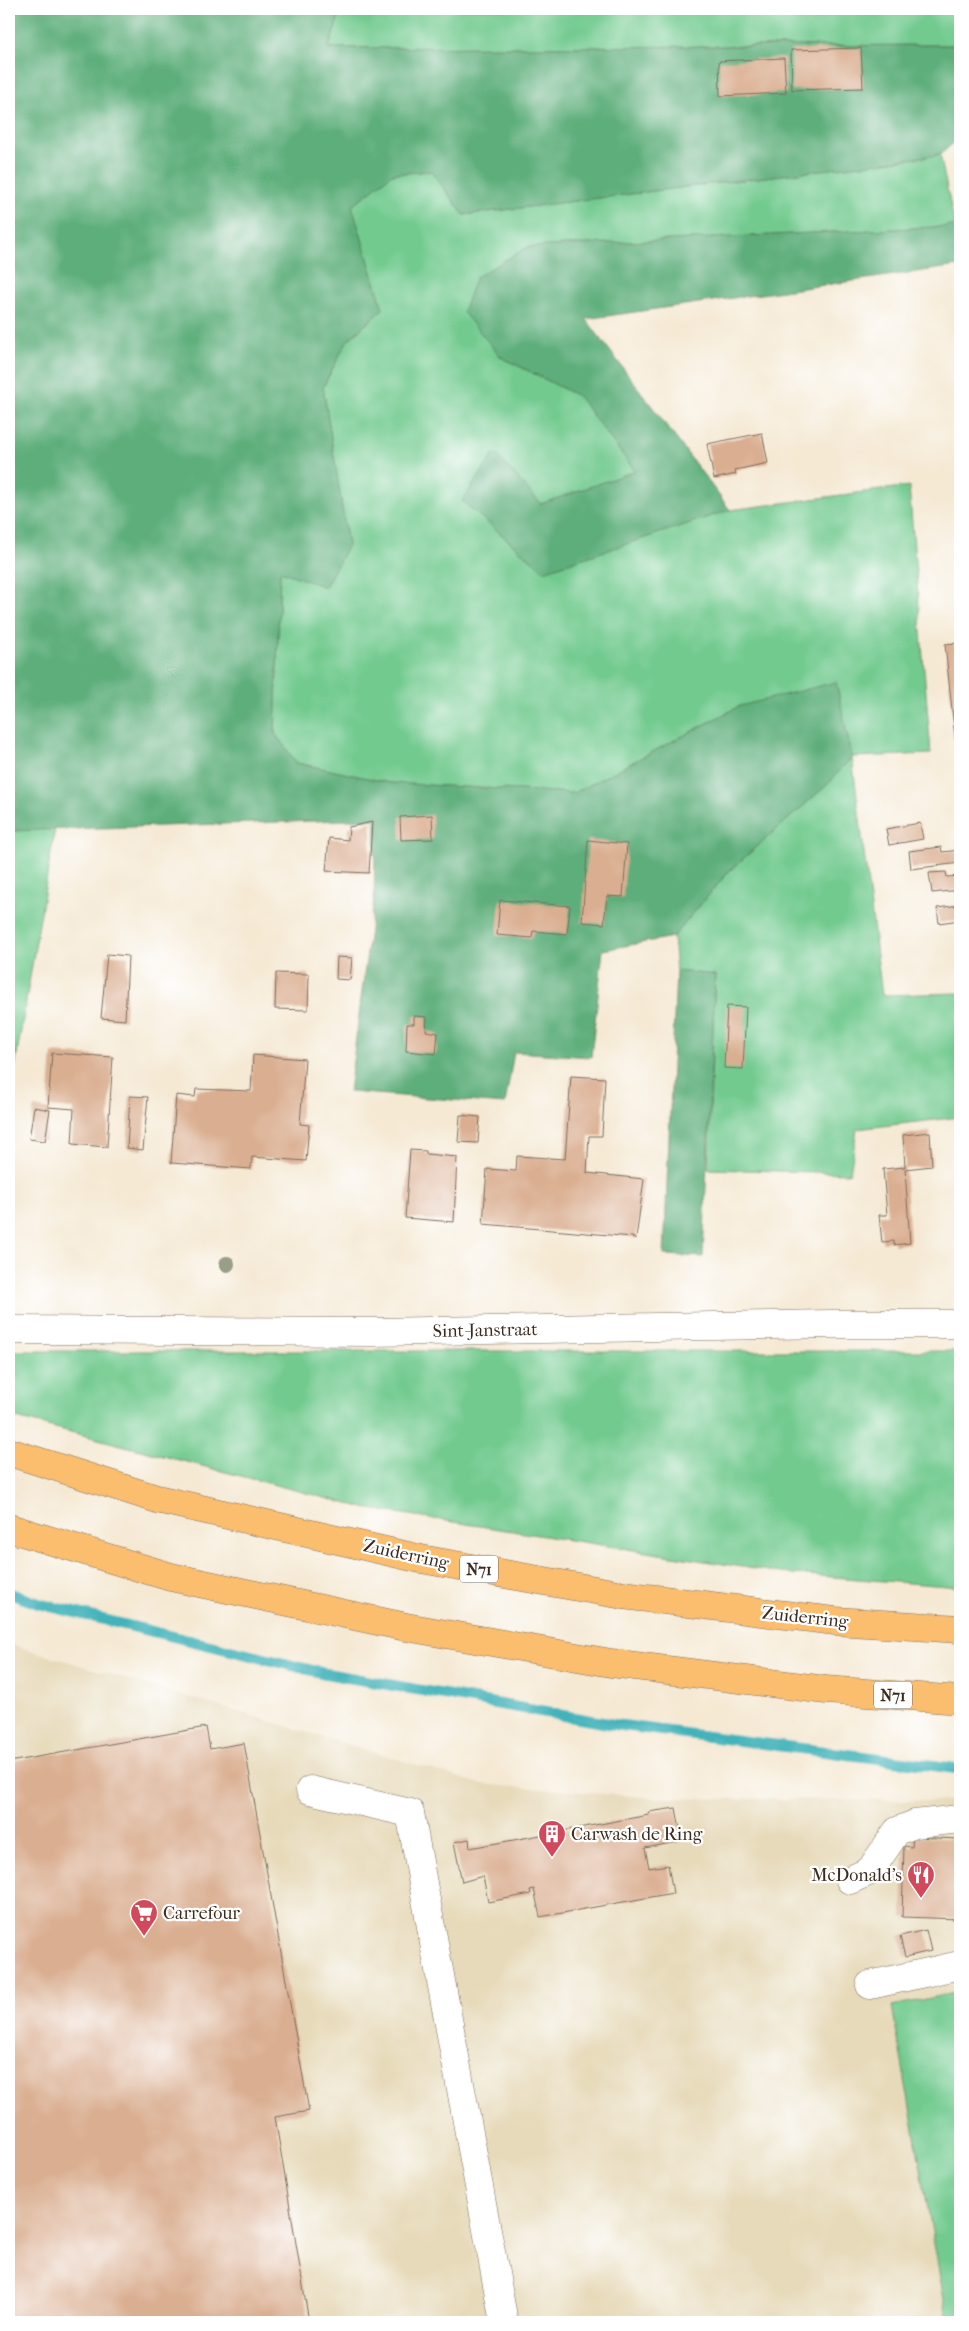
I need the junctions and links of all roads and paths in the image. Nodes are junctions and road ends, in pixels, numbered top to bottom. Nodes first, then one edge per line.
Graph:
1 (960, 1324) edge
2 (9, 1330) edge
3 (9, 1452) edge
4 (9, 1528) edge
5 (960, 1629) edge
6 (960, 1700) edge
7 (310, 1790) dead end
8 (960, 1819) edge
9 (850, 1880) dead end
10 (960, 1965) edge
11 (870, 1985) dead end
12 (504, 2322) edge

1 - 2 street, Sint-Janstraat
3 - 5 highway, Zuiderring / N71
4 - 6 highway, N71
7 - 12 street
8 - 9 street
10 - 11 street

